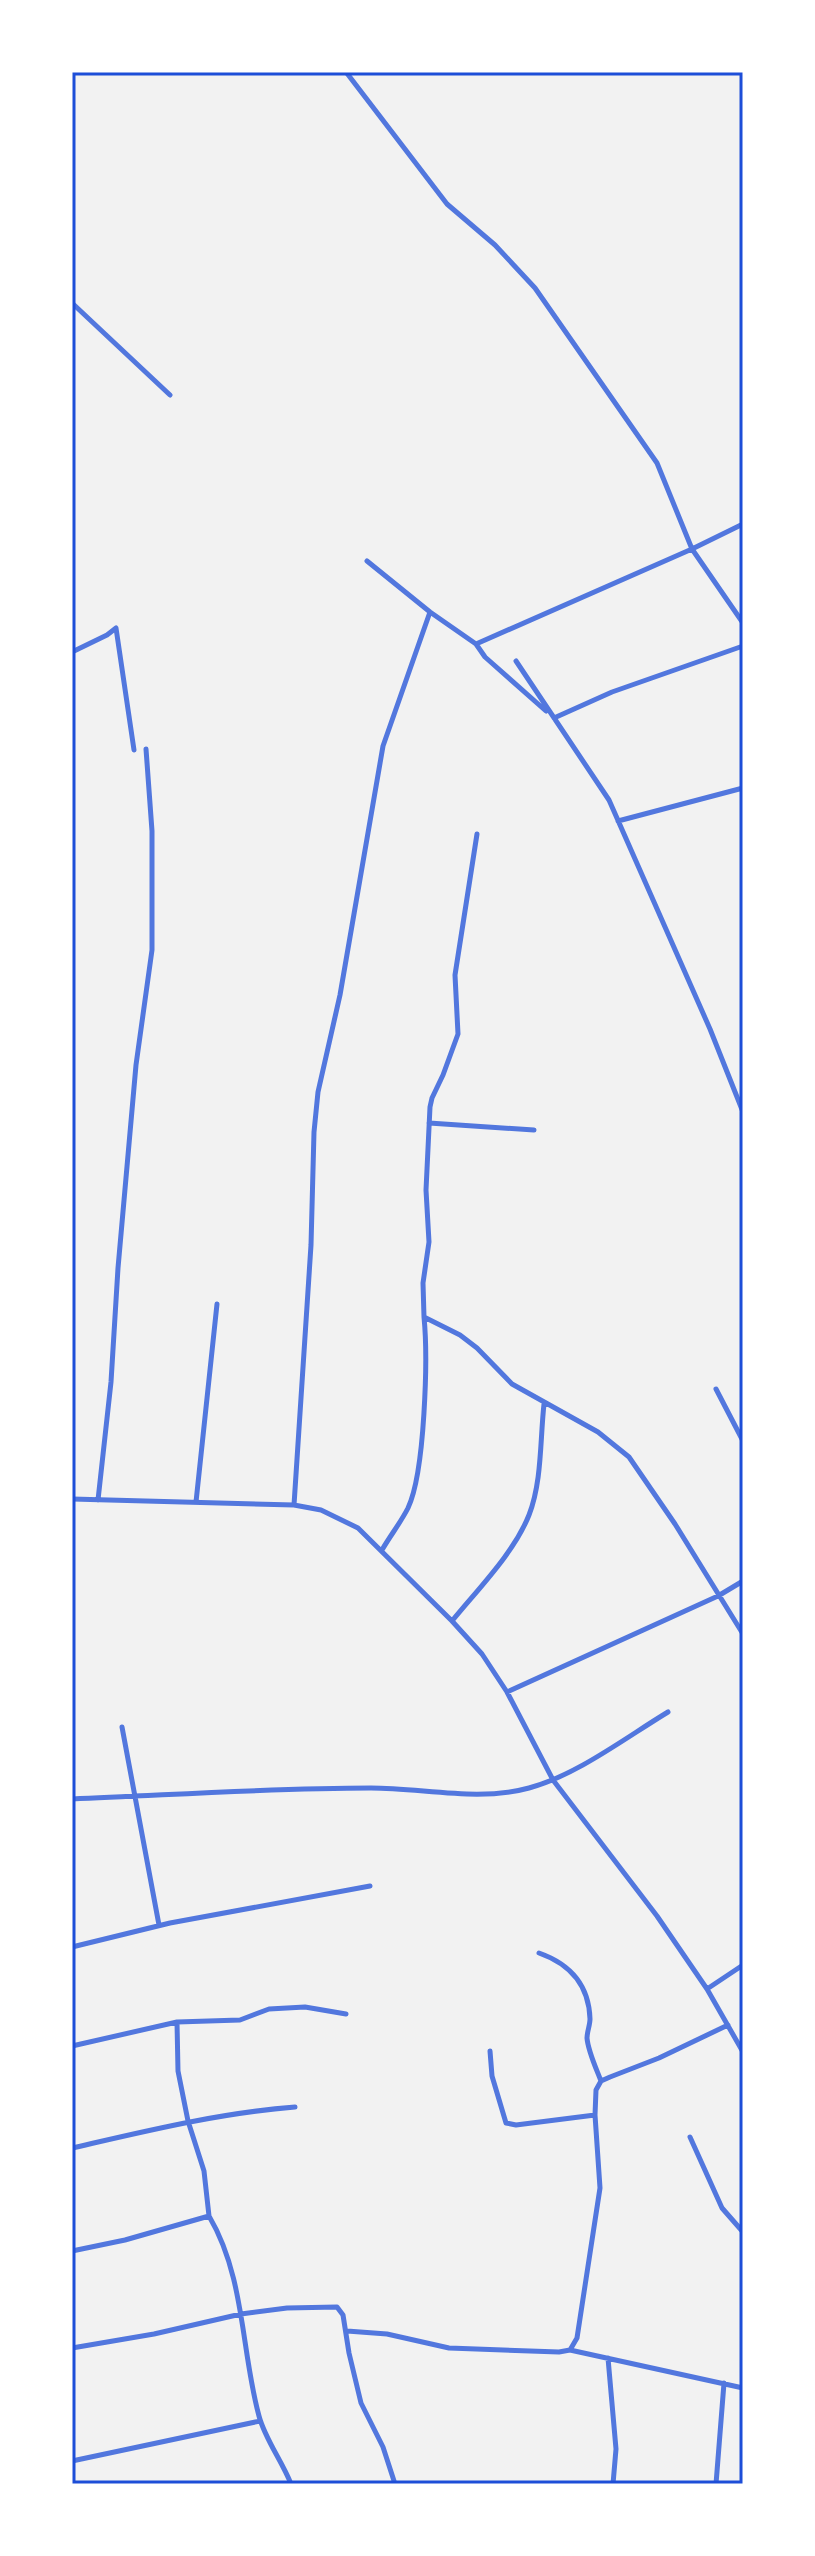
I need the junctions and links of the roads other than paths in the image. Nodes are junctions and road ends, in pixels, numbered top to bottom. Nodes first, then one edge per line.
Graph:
1 (346, 72) edge
2 (72, 303) edge
3 (170, 395) dead end
4 (743, 524) edge
5 (692, 549) junction
6 (367, 561) dead end
7 (430, 612) junction
8 (743, 623) edge
9 (476, 644) junction
10 (743, 646) edge
11 (72, 652) edge
12 (516, 661) dead end
13 (146, 749) dead end
14 (134, 750) dead end
15 (743, 788) edge
16 (618, 821) junction
17 (477, 834) dead end
18 (743, 1112) edge
19 (429, 1123) junction
20 (534, 1130) dead end
21 (217, 1304) dead end
22 (424, 1317) junction
23 (716, 1389) dead end
24 (544, 1404) junction
25 (743, 1441) edge
26 (72, 1499) edge
27 (98, 1500) junction
28 (196, 1502) junction
29 (294, 1505) junction
30 (382, 1550) junction
31 (743, 1581) edge
32 (718, 1596) junction
33 (452, 1621) junction
34 (743, 1634) edge
35 (507, 1692) junction
36 (668, 1712) dead end
37 (122, 1727) dead end
38 (553, 1780) junction
39 (136, 1797) junction
40 (72, 1799) edge
41 (370, 1886) dead end
42 (159, 1925) junction
43 (72, 1947) edge
44 (539, 1953) dead end
45 (743, 1965) edge
46 (707, 1989) junction
47 (346, 2014) dead end
48 (177, 2022) junction
49 (728, 2025) junction
50 (72, 2046) edge
51 (490, 2051) dead end
52 (743, 2052) edge
53 (601, 2081) junction
54 (295, 2107) dead end
55 (595, 2115) junction
56 (188, 2121) junction
57 (690, 2137) dead end
58 (72, 2148) edge
59 (209, 2216) junction
60 (743, 2232) edge
61 (72, 2251) edge
62 (241, 2314) junction
63 (347, 2331) junction
64 (72, 2348) edge
65 (570, 2350) junction
66 (608, 2358) junction
67 (724, 2383) junction
68 (743, 2388) edge
69 (260, 2421) junction
70 (72, 2461) edge
71 (291, 2484) edge
72 (395, 2484) edge
73 (613, 2484) edge
74 (716, 2484) edge

1 - 5 street
2 - 3 street
4 - 5 street
5 - 8 street
5 - 9 street
6 - 7 street
7 - 9 street
7 - 29 street
9 - 10 street
11 - 14 street
12 - 16 street
13 - 27 street
15 - 16 street
16 - 18 street
17 - 19 street
19 - 20 street
19 - 22 street
21 - 28 street
22 - 24 street
22 - 30 street
23 - 25 street
24 - 32 street
24 - 33 street
26 - 27 street
27 - 28 street
28 - 29 street
29 - 30 street
30 - 33 street
31 - 32 street
32 - 34 street
32 - 35 street
33 - 35 street
35 - 38 street
36 - 38 street
37 - 39 street
38 - 39 street
38 - 46 street
39 - 40 street
39 - 42 street
41 - 42 street
42 - 43 street
44 - 53 street
45 - 46 street
46 - 49 street
47 - 48 street
48 - 50 street
48 - 56 street
49 - 52 street
49 - 53 street
51 - 55 street
53 - 55 street
54 - 56 street
55 - 65 street
56 - 58 street
56 - 59 street
57 - 60 street
59 - 61 street
59 - 62 street
62 - 63 street
62 - 64 street
62 - 69 street
63 - 65 street
63 - 72 street
65 - 66 street
66 - 67 street
66 - 73 street
67 - 68 street
67 - 74 street
69 - 70 street
69 - 71 street

